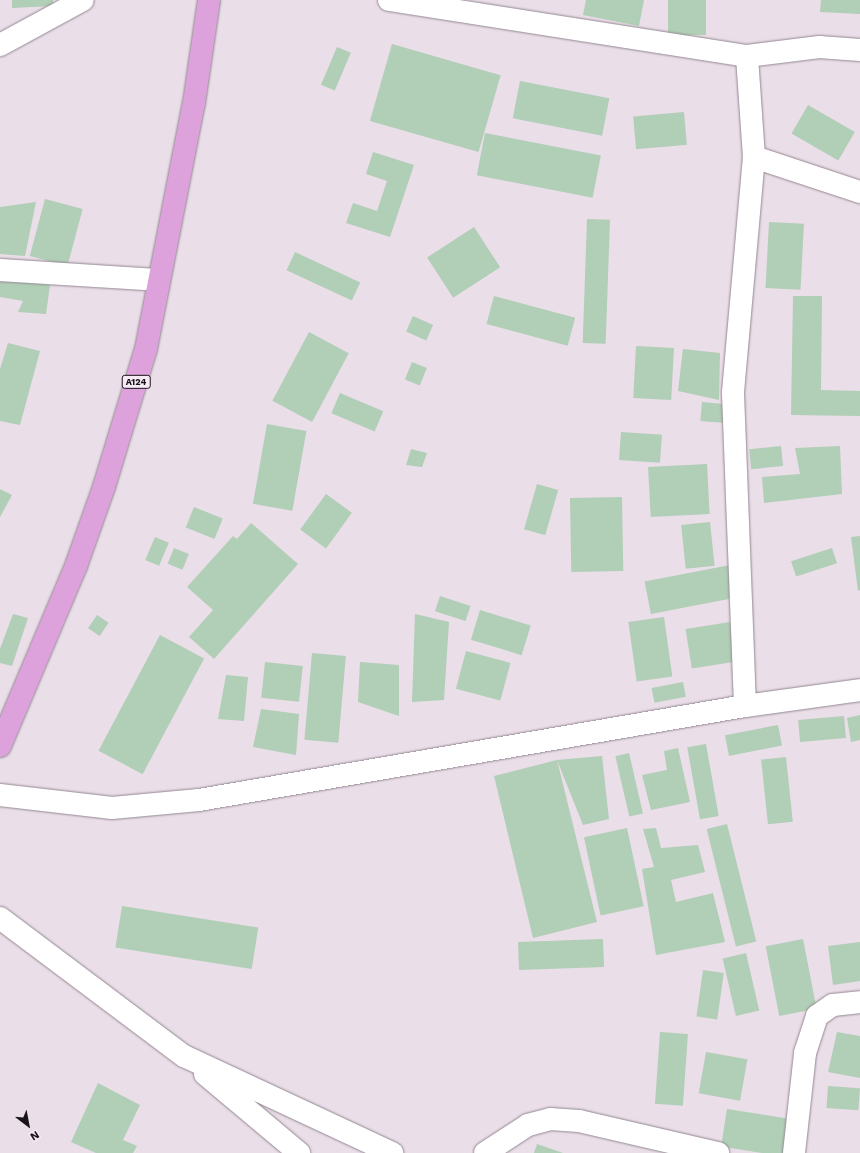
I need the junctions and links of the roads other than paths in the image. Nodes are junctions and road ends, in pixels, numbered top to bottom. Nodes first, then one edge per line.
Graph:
1 (83, 0) edge
2 (208, 0) edge
3 (389, 0) edge
4 (0, 45) edge
5 (860, 50) edge
6 (747, 56) junction
7 (754, 157) junction
8 (860, 192) edge
9 (0, 270) edge
10 (158, 280) junction
11 (860, 690) edge
12 (745, 706) junction
13 (0, 746) edge
14 (0, 795) edge
15 (0, 918) edge
16 (860, 1002) edge
17 (184, 1056) junction
18 (299, 1153) edge
19 (392, 1153) edge
20 (485, 1153) edge
21 (718, 1153) edge
22 (794, 1153) edge

1 - 4 street
2 - 10 highway, A124
3 - 6 street
5 - 6 street
6 - 7 street
7 - 8 street
7 - 12 street
9 - 10 street
10 - 13 highway, A124
11 - 12 street
12 - 14 street
15 - 17 street
16 - 22 street
17 - 18 street
17 - 19 street
20 - 21 street

